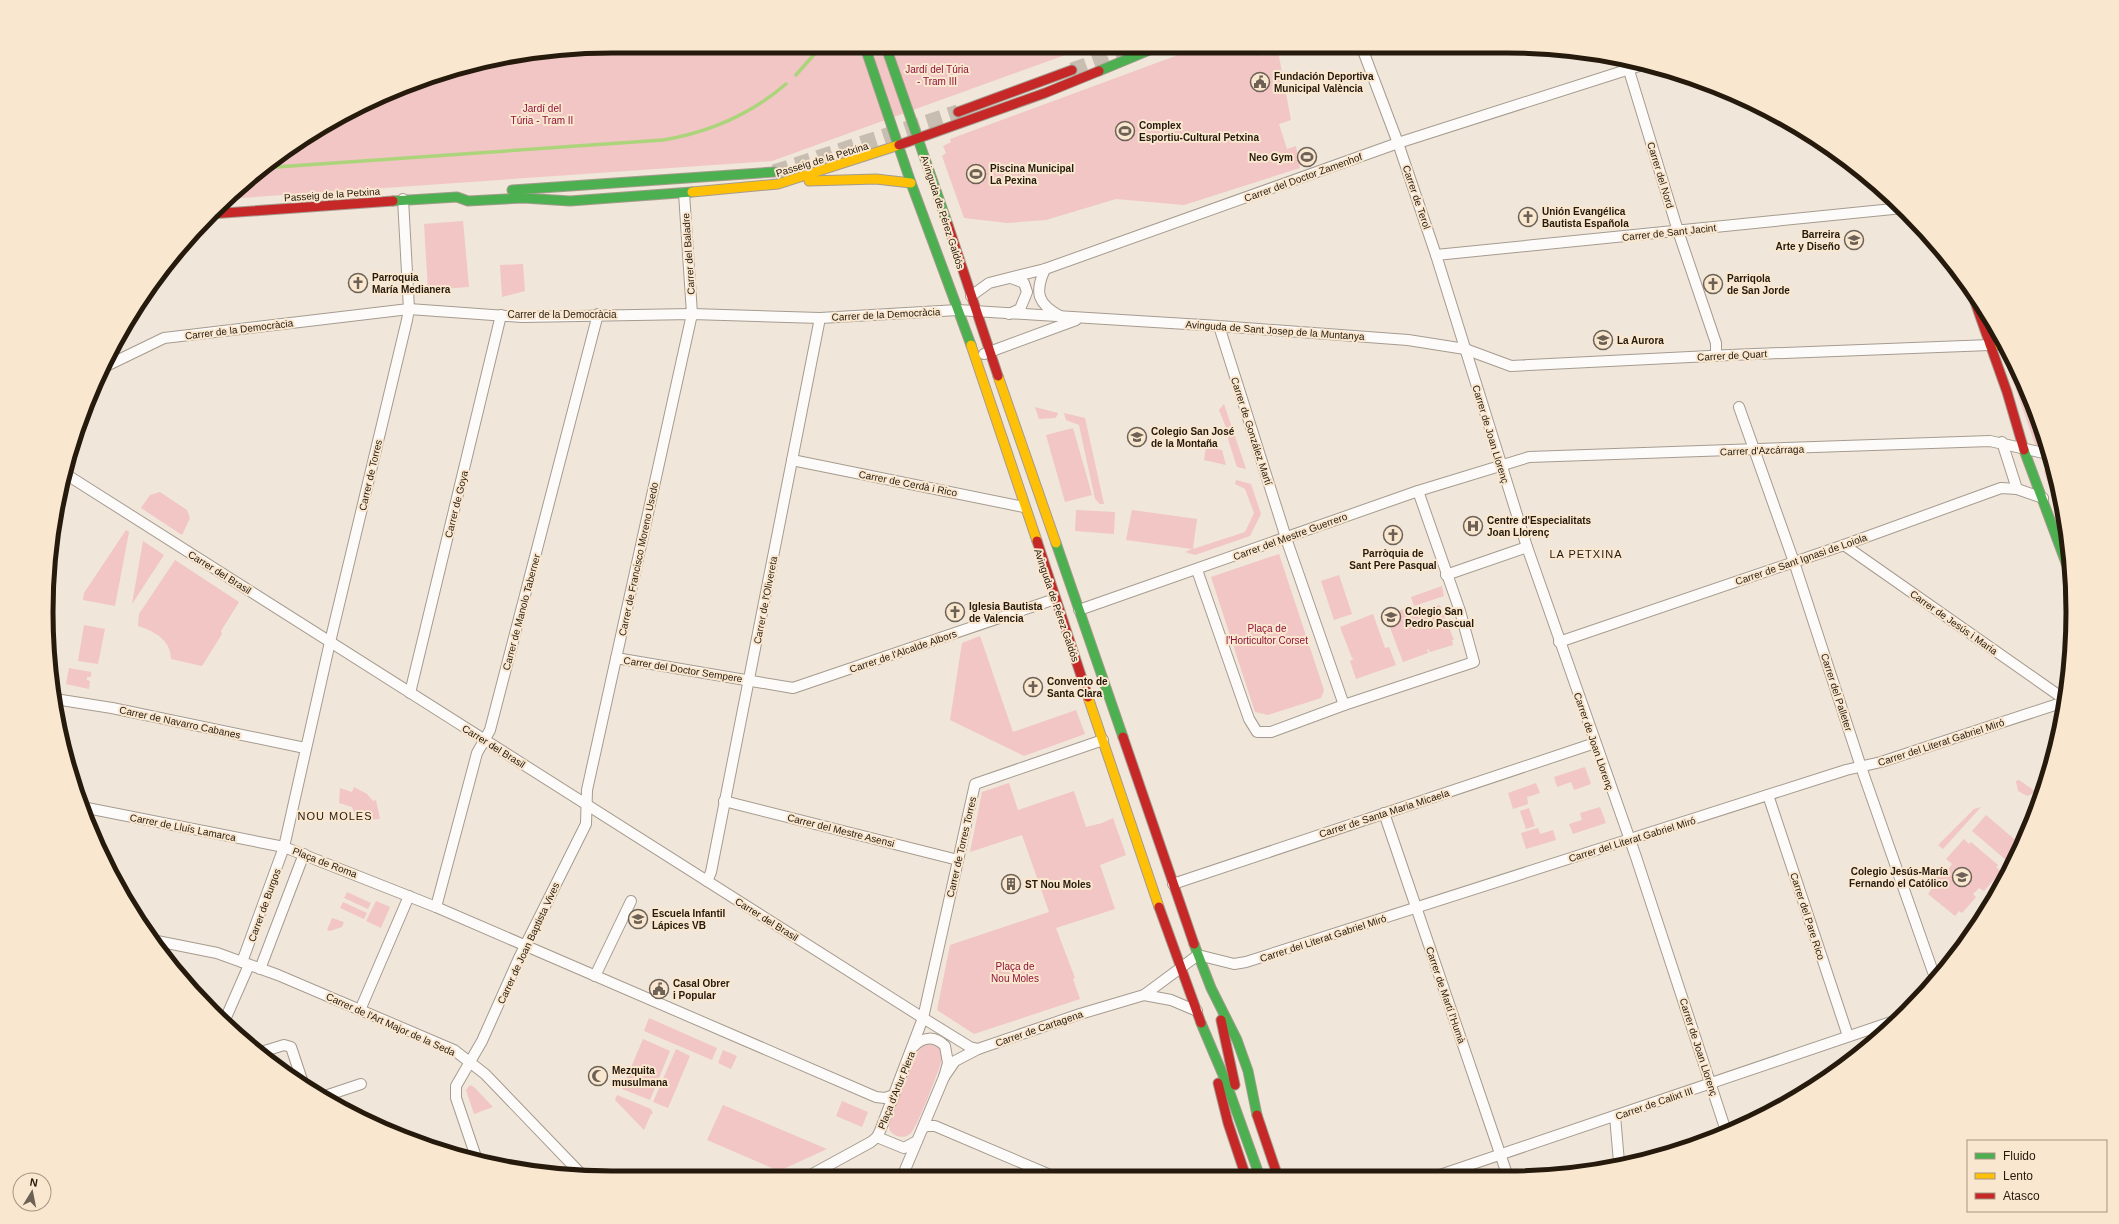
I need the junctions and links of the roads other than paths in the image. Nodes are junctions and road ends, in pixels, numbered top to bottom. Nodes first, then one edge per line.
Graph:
1 (867, 53) edge
2 (888, 53) edge
3 (1142, 53) edge
4 (1364, 53) edge
5 (1628, 67) edge
6 (1072, 70) tunnel mouth
7 (958, 112) tunnel mouth
8 (919, 138) junction
9 (1398, 143) junction
10 (898, 146) junction
11 (774, 172) tunnel mouth
12 (778, 184) junction
13 (911, 184) junction
14 (684, 193) junction
15 (457, 197) junction
16 (403, 199) junction
17 (1894, 209) edge
18 (221, 213) edge
19 (1678, 231) junction
20 (1436, 255) junction
21 (1045, 269) junction
22 (1011, 278) junction
23 (971, 296) junction
24 (409, 309) junction
25 (958, 310) junction
26 (977, 312) junction
27 (1978, 312) edge
28 (598, 314) junction
29 (692, 314) junction
30 (1007, 314) junction
31 (501, 315) junction
32 (1060, 316) junction
33 (820, 318) junction
34 (1083, 318) junction
35 (1219, 326) junction
36 (1997, 344) edge
37 (1990, 345) junction
38 (1465, 349) junction
39 (990, 352) junction
40 (1716, 356) junction
41 (976, 357) junction
42 (112, 363) edge
43 (1739, 407) dead end
44 (2002, 442) junction
45 (2023, 447) junction
46 (1754, 450) junction
47 (2042, 452) edge
48 (792, 460) junction
49 (1501, 465) junction
50 (70, 477) edge
51 (2017, 489) junction
52 (1418, 491) junction
53 (2043, 498) junction
54 (1024, 507) junction
55 (2060, 532) edge
56 (1285, 537) junction
57 (1844, 545) junction
58 (1527, 547) junction
59 (1794, 562) junction
60 (1197, 570) junction
61 (1446, 575) junction
62 (1055, 599) junction
63 (1079, 610) junction
64 (330, 642) junction
65 (1559, 642) junction
66 (616, 658) junction
67 (749, 680) junction
68 (410, 692) junction
69 (2059, 696) edge
70 (61, 700) edge
71 (2058, 704) edge
72 (1344, 705) junction
73 (485, 740) junction
74 (1103, 740) junction
75 (1595, 743) junction
76 (305, 748) junction
77 (1861, 767) junction
78 (1768, 795) junction
79 (724, 801) junction
80 (586, 804) junction
81 (89, 808) edge
82 (1384, 813) junction
83 (1629, 839) junction
84 (284, 847) junction
85 (304, 854) junction
86 (958, 860) junction
87 (707, 881) junction
88 (1173, 884) junction
89 (409, 896) junction
90 (632, 901) dead end
91 (436, 907) junction
92 (1416, 908) junction
93 (161, 942) edge
94 (525, 946) junction
95 (1198, 956) junction
96 (245, 964) junction
97 (1182, 967) junction
98 (260, 969) junction
99 (1934, 972) edge
100 (594, 976) junction
101 (1211, 988) junction
102 (1144, 995) junction
103 (360, 1010) junction
104 (1197, 1010) junction
105 (226, 1016) edge
106 (923, 1018) junction
107 (1884, 1024) edge
108 (1848, 1036) junction
109 (1206, 1038) junction
110 (913, 1047) junction
111 (978, 1049) junction
112 (267, 1051) edge
113 (471, 1062) junction
114 (301, 1077) edge
115 (944, 1077) junction
116 (361, 1084) dead end
117 (1711, 1084) junction
118 (330, 1095) edge
119 (894, 1095) junction
120 (1615, 1116) junction
121 (1725, 1126) edge
122 (922, 1128) junction
123 (877, 1137) junction
124 (917, 1141) junction
125 (475, 1154) edge
126 (1500, 1154) junction
127 (1619, 1159) edge
128 (577, 1170) edge
129 (818, 1171) edge
130 (904, 1171) edge
131 (1040, 1171) edge
132 (1244, 1171) edge
133 (1258, 1171) edge
134 (1263, 1171) edge
135 (1276, 1171) edge
136 (1451, 1171) edge
137 (1506, 1171) edge

1 - 10 main road, Avinguda de Pérez Galdós
2 - 8 main road, Avinguda de Pérez Galdós
3 - 8 main road, Passeig de la Petxina
4 - 9 street, Carrer de Terol
5 - 9 street, Carrer del Doctor Zamenhof
5 - 19 street, Carrer del Nord
6 - 7 main road
8 - 10 main road, Passeig de la Petxina
8 - 23 main road, Avinguda de Pérez Galdós
9 - 20 street, Carrer de Terol
9 - 21 street, Carrer del Doctor Zamenhof
10 - 12 main road, Passeig de la Petxina
10 - 13 main road, Avinguda de Pérez Galdós
11 - 15 main road, Passeig de la Petxina
12 - 13 main road
12 - 14 main road, Passeig de la Petxina
13 - 25 main road, Avinguda de Pérez Galdós
14 - 15 main road, Passeig de la Petxina
14 - 29 street, Carrer del Baladre
15 - 16 main road, Passeig de la Petxina
16 - 18 main road, Passeig de la Petxina
16 - 24 street, Carrer de Torres
17 - 19 street, Carrer de Sant Jacint
19 - 20 street, Carrer de Sant Jacint
19 - 40 street, Carrer del Nord
20 - 38 street, Carrer de Terol
21 - 22 street, Carrer del Doctor Zamenhof
21 - 32 street
22 - 23 street, Carrer del Doctor Zamenhof
22 - 30 street
23 - 26 main road, Avinguda de Pérez Galdós
24 - 31 street, Carrer de la Democràcia
24 - 42 street, Carrer de la Democràcia
24 - 64 street, Carrer de Torres
25 - 26 street
25 - 33 street, Carrer de la Democràcia
25 - 41 main road, Avinguda de Pérez Galdós
26 - 30 street, Avinguda de Sant Josep de la Muntanya
26 - 39 main road, Avinguda de Pérez Galdós
27 - 37 main road
28 - 29 street, Carrer de la Democràcia
28 - 31 street, Carrer de la Democràcia
28 - 73 street, Carrer de Manolo Taberner
29 - 33 street, Carrer de la Democràcia
29 - 66 street, Carrer de Francisco Moreno Usedo
30 - 32 street, Avinguda de Sant Josep de la Muntanya
31 - 68 street, Carrer de Goya
32 - 34 street, Avinguda de Sant Josep de la Muntanya
33 - 48 street, Carrer de l'Olivereta
34 - 35 street, Avinguda de Sant Josep de la Muntanya
34 - 39 street, Avinguda de Sant Josep de la Muntanya
35 - 38 street, Avinguda de Sant Josep de la Muntanya
35 - 56 street, Carrer de González Martí
36 - 37 main road, Carrer de Quart
37 - 40 street, Carrer de Quart
37 - 45 main road
38 - 40 street, Carrer de Quart
38 - 49 street, Carrer de Joan Llorenç
39 - 41 street, Avinguda de Sant Josep de la Muntanya
39 - 63 main road, Avinguda de Pérez Galdós
41 - 54 main road, Avinguda de Pérez Galdós
43 - 46 street, Carrer del Palleter
44 - 45 street, Carrer d'Azcárraga
44 - 46 street, Carrer d'Azcárraga
44 - 51 street
45 - 47 street, Carrer d'Azcárraga
45 - 53 main road
46 - 49 street, Carrer d'Azcárraga
46 - 59 street, Carrer del Palleter
48 - 54 street, Carrer de Cerdà i Rico
48 - 67 street, Carrer de l'Olivereta
49 - 52 street, Carrer del Mestre Guerrero
49 - 58 street, Carrer de Joan Llorenç
50 - 64 street, Carrer del Brasil
51 - 53 street, Carrer de Sant Ignasi de Loiola
51 - 57 street, Carrer de Sant Ignasi de Loiola
52 - 56 street, Carrer del Mestre Guerrero
52 - 61 street
53 - 55 main road
54 - 62 main road, Avinguda de Pérez Galdós
56 - 60 street, Carrer del Mestre Guerrero
56 - 72 street
57 - 59 street, Carrer de Sant Ignasi de Loiola
57 - 69 street, Carrer de Jesús i Maria
58 - 61 street
58 - 65 street, Carrer de Joan Llorenç
59 - 65 street, Carrer de Sant Ignasi de Loiola
59 - 77 street, Carrer del Palleter
60 - 63 street, Carrer del Mestre Guerrero
60 - 72 street
61 - 72 street
62 - 67 street, Carrer de l'Alcalde Albors
62 - 74 main road, Avinguda de Pérez Galdós
63 - 88 main road, Avinguda de Pérez Galdós
64 - 68 street, Carrer del Brasil
64 - 76 street, Carrer de Torres
65 - 75 street, Carrer de Joan Llorenç
66 - 67 street, Carrer del Doctor Sempere
66 - 80 street, Carrer de Francisco Moreno Usedo
67 - 79 street, Carrer de l'Olivereta
68 - 73 street, Carrer del Brasil
70 - 76 street, Carrer de Navarro Cabanes
71 - 77 street, Carrer del Literat Gabriel Miró
73 - 80 street, Carrer del Brasil
73 - 91 street, Carrer de Manolo Taberner
74 - 86 street, Carrer de Torres Torres
74 - 97 main road, Avinguda de Pérez Galdós
75 - 82 street, Carrer de Santa Maria Micaela
75 - 83 street, Carrer de Joan Llorenç
76 - 84 street, Plaça de Roma
77 - 78 street, Carrer del Literat Gabriel Miró
77 - 99 street, Carrer del Palleter
78 - 83 street, Carrer del Literat Gabriel Miró
78 - 108 street, Carrer del Pare Rico
79 - 86 street, Carrer del Mestre Asensi
79 - 87 street, Carrer de l'Olivereta
80 - 87 street, Carrer del Brasil
80 - 94 street, Carrer de Joan Baptista Vives
81 - 84 street, Carrer de Lluís Lamarca
82 - 88 street, Carrer de Santa Maria Micaela
82 - 92 street, Carrer de Martí l’Humà
83 - 92 street, Carrer del Literat Gabriel Miró
83 - 117 street, Carrer de Joan Llorenç
84 - 85 street, Plaça de Roma
84 - 96 street, Carrer de Burgos
85 - 89 street, Plaça de Roma
85 - 98 street, Carrer de Burgos
86 - 106 street, Carrer de Torres Torres
87 - 106 street, Carrer del Brasil
88 - 95 main road, Avinguda de Pérez Galdós
89 - 91 street, Plaça de Roma
89 - 103 street
90 - 100 street
91 - 94 street, Plaça de Roma
92 - 95 street, Carrer del Literat Gabriel Miró
92 - 126 street, Carrer de Martí l’Humà
93 - 96 street, Carrer de l'Art Major de la Seda
94 - 100 street, Plaça de Roma
94 - 113 street, Carrer de Joan Baptista Vives
95 - 97 street
95 - 101 main road, Avinguda de Pérez Galdós
96 - 98 street, Carrer de l'Art Major de la Seda
96 - 105 street, Carrer de Burgos
97 - 102 street
97 - 104 main road, Avinguda de Pérez Galdós
98 - 103 street, Carrer de l'Art Major de la Seda
100 - 119 street, Plaça de Roma
101 - 134 main road, Avinguda de Pérez Galdós
101 - 135 main road, Avinguda de Pérez Galdós
102 - 104 street
102 - 111 street, Carrer de Cartagena
103 - 113 street, Carrer de l'Art Major de la Seda
104 - 109 main road, Avinguda de Pérez Galdós
106 - 110 street, Plaça d'Artur Piera
106 - 111 street
107 - 108 street, Carrer de Calixt III
108 - 117 street, Carrer de Calixt III
109 - 132 main road, Avinguda de Pérez Galdós
109 - 133 main road, Avinguda de Pérez Galdós
110 - 115 street, Plaça d'Artur Piera
110 - 119 street, Plaça d'Artur Piera
111 - 115 street, Carrer de Cartagena
112 - 114 street
113 - 125 street, Carrer de Joan Baptista Vives
113 - 128 street, Carrer de l'Art Major de la Seda
115 - 122 street, Plaça d'Artur Piera
116 - 118 street
117 - 120 street, Carrer de Calixt III
117 - 121 street, Carrer de Joan Llorenç
119 - 123 street, Plaça d'Artur Piera
120 - 126 street, Carrer de Calixt III
120 - 127 street
122 - 124 street, Plaça d'Artur Piera
122 - 131 street
123 - 124 street, Plaça d'Artur Piera
123 - 129 street
124 - 130 street, Plaça d'Artur Piera
126 - 136 street, Carrer de Calixt III
126 - 137 street, Carrer de Martí l’Humà

